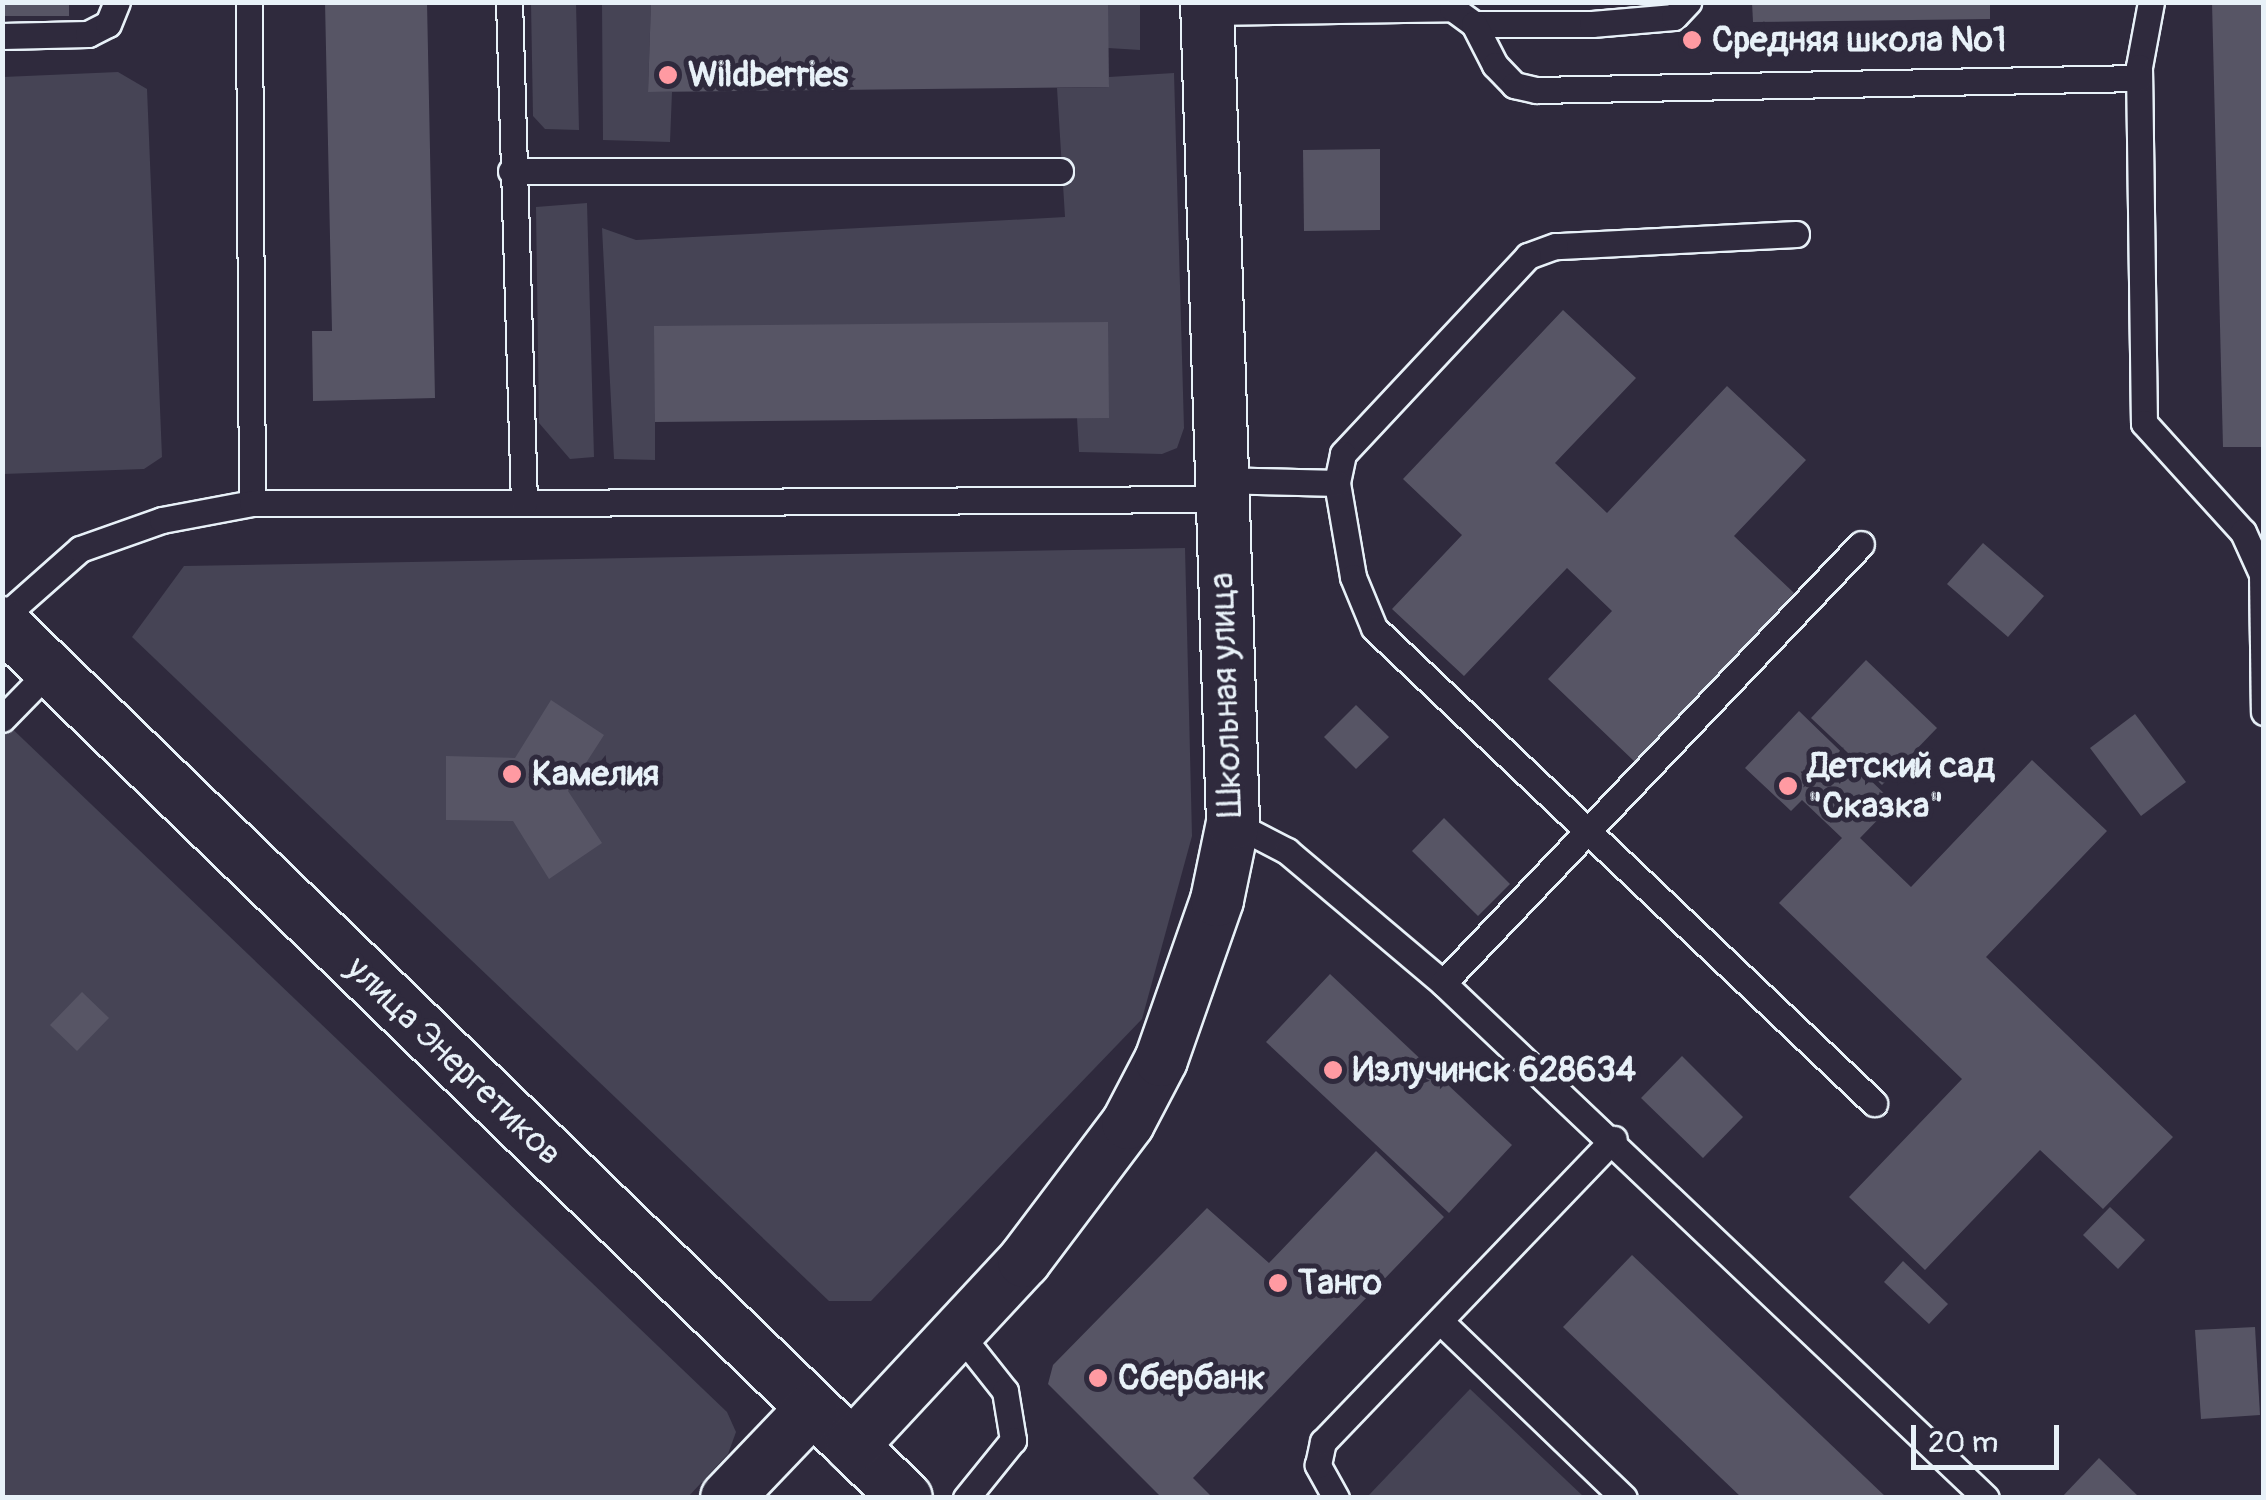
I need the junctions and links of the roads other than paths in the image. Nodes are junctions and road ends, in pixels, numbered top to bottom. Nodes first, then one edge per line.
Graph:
1 (117, 2) edge
2 (249, 2) edge
3 (509, 2) edge
4 (1688, 2) edge
5 (2151, 2) edge
6 (1208, 7) edge
7 (1474, 24) junction
8 (2, 36) edge
9 (2139, 78) junction
10 (512, 171) junction
11 (1060, 171) dead end
12 (1796, 234) dead end
13 (1338, 483) junction
14 (1218, 489) junction
15 (252, 502) junction
16 (524, 503) junction
17 (1861, 544) dead end
18 (2, 621) edge
19 (51, 669) junction
20 (2263, 671) edge
21 (2264, 712) edge
22 (2, 720) edge
23 (1234, 823) junction
24 (1588, 831) junction
25 (1444, 983) junction
26 (1874, 1103) dead end
27 (1614, 1139) junction
28 (1440, 1321) junction
29 (959, 1332) junction
30 (812, 1409) junction
31 (852, 1446) junction
32 (727, 1498) edge
33 (906, 1498) edge
34 (966, 1498) edge
35 (1336, 1498) edge
36 (1624, 1498) edge
37 (1986, 1498) edge

1 - 8 lane
2 - 15 lane
3 - 10 lane
4 - 7 lane
5 - 9 lane
6 - 7 lane
6 - 14 street, Школьная улица
7 - 9 lane
9 - 20 lane
10 - 11 lane
10 - 16 lane
12 - 13 lane
13 - 14 lane
13 - 24 lane
14 - 16 lane
14 - 23 street, Школьная улица
15 - 16 lane
15 - 18 lane
17 - 24 lane
18 - 19 street, улица Энергетиков
19 - 22 lane
19 - 30 street, улица Энергетиков
20 - 21 lane
23 - 25 lane
23 - 29 street, Школьная улица
24 - 25 lane
24 - 26 lane
25 - 27 lane
27 - 28 lane
27 - 37 lane
28 - 35 lane
28 - 36 lane
29 - 31 street, Школьная улица
29 - 34 lane
30 - 31 street, улица Энергетиков
30 - 32 street
31 - 33 street, улица Энергетиков

